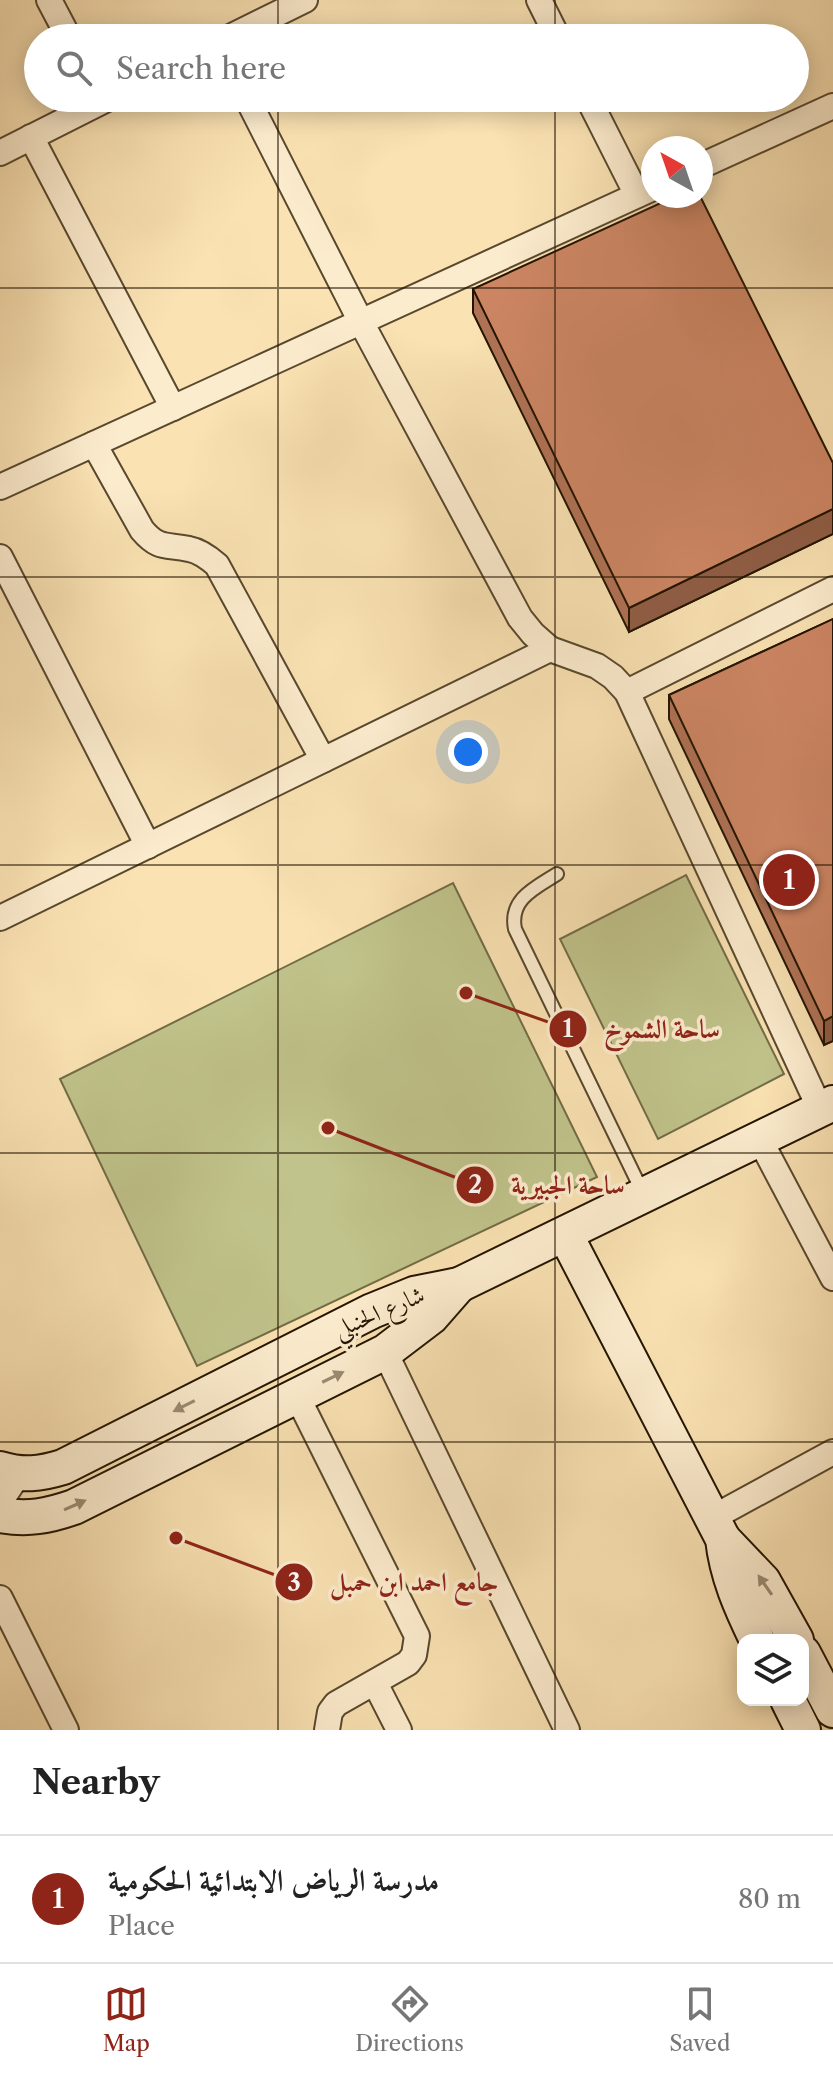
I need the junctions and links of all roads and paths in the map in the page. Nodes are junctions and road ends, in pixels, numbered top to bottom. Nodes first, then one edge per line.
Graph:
1 (49, 0) edge
2 (305, 0) edge
3 (539, 0) edge
4 (62, 24) edge
5 (256, 24) edge
6 (551, 24) edge
7 (833, 106) edge
8 (78, 112) edge
9 (254, 112) edge
10 (596, 112) edge
11 (31, 137) junction
12 (0, 153) edge
13 (713, 161) edge
14 (641, 185) edge
15 (641, 194) edge
16 (361, 322) junction
17 (173, 408) junction
18 (94, 444) junction
19 (0, 487) edge
20 (0, 557) edge
21 (833, 589) edge
22 (550, 649) junction
23 (627, 692) junction
24 (323, 760) junction
25 (148, 846) junction
26 (557, 874) dead end
27 (0, 918) edge
28 (827, 1106) edge
29 (760, 1140) junction
30 (645, 1196) junction
31 (565, 1234) junction
32 (833, 1278) edge
33 (459, 1285) junction
34 (385, 1352) junction
35 (235, 1380) junction
36 (296, 1394) junction
37 (255, 1415) junction
38 (833, 1452) edge
39 (6, 1482) edge
40 (0, 1515) edge
41 (717, 1528) junction
42 (0, 1598) edge
43 (754, 1634) edge
44 (793, 1634) edge
45 (809, 1664) edge
46 (375, 1683) junction
47 (791, 1706) edge
48 (833, 1710) edge
49 (66, 1730) edge
50 (327, 1730) edge
51 (399, 1730) edge
52 (567, 1730) edge
53 (803, 1730) edge

1 - 4 street
2 - 5 street
3 - 6 street
7 - 13 street
8 - 11 street
9 - 16 street
10 - 14 street
11 - 12 street
11 - 17 street
15 - 16 street
16 - 17 street
16 - 22 street
17 - 18 street
18 - 19 street
18 - 24 street
20 - 25 street
21 - 23 street
22 - 23 street
22 - 24 street
23 - 28 street
24 - 25 street
25 - 27 street
26 - 30 lane
28 - 29 street
29 - 30 street
29 - 32 street
30 - 31 street
31 - 33 street
31 - 41 street
33 - 34 street, شارع الحنبلي
33 - 35 street, شارع الحنبلي
36 -> 34 street, شارع الحنبلي
34 - 52 street
35 - 37 street
35 -> 39 street, شارع الحنبلي
36 - 37 street, شارع الحنبلي
36 - 46 street
40 -> 37 street, شارع الحنبلي
38 - 41 street
41 - 43 street
44 -> 41 street
42 - 49 street
45 - 48 street
46 - 50 street
46 - 51 street
47 - 53 street

